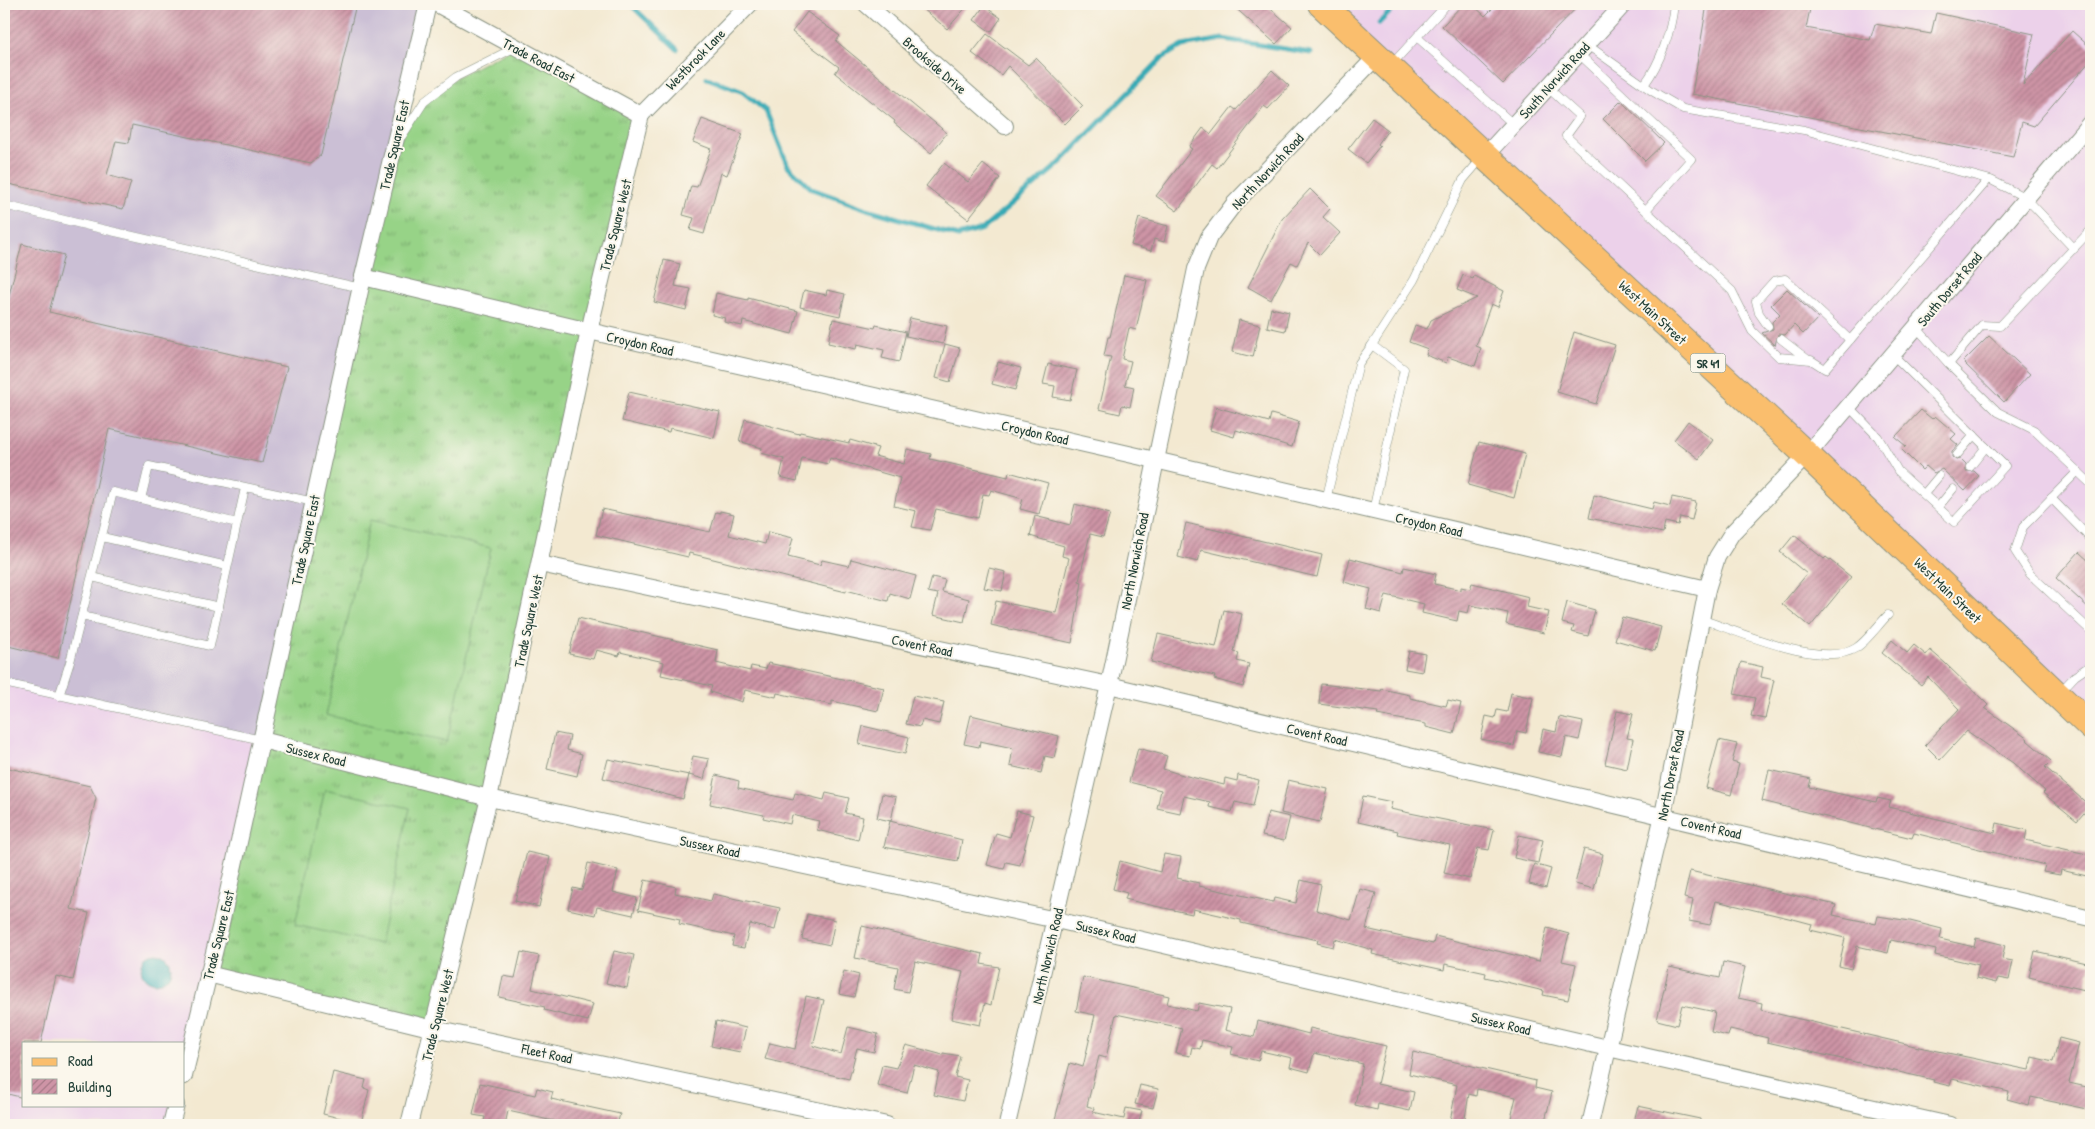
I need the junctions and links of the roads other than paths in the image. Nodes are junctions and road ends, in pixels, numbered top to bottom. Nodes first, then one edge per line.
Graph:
1 (428, 4) edge
2 (437, 4) edge
3 (750, 4) edge
4 (866, 4) edge
5 (1320, 4) edge
6 (1447, 4) edge
7 (1624, 4) edge
8 (1674, 4) edge
9 (1417, 37) junction
10 (515, 47) junction
11 (1582, 49) junction
12 (1383, 62) junction
13 (1644, 85) junction
14 (1547, 87) junction
15 (641, 115) junction
16 (2091, 122) edge
17 (1513, 124) junction
18 (1005, 126) dead end
19 (393, 150) junction
20 (1484, 157) junction
21 (1988, 180) junction
22 (2026, 198) junction
23 (4, 205) edge
24 (1646, 210) junction
25 (2091, 230) edge
26 (2074, 249) junction
27 (362, 282) junction
28 (1768, 326) dead end
29 (1916, 327) junction
30 (589, 331) junction
31 (1781, 339) dead end
32 (1850, 340) junction
33 (1372, 345) junction
34 (1892, 355) junction
35 (1808, 360) junction
36 (1948, 364) junction
37 (1849, 407) junction
38 (1974, 435) junction
39 (1986, 447) junction
40 (1808, 455) junction
41 (1957, 455) dead end
42 (1155, 460) junction
43 (1970, 467) dead end
44 (2078, 471) junction
45 (1939, 476) dead end
46 (2091, 484) edge
47 (245, 488) junction
48 (1953, 489) dead end
49 (1924, 494) junction
50 (2051, 498) junction
51 (141, 499) junction
52 (1326, 500) junction
53 (314, 502) junction
54 (1938, 507) junction
55 (1372, 511) junction
56 (237, 522) junction
57 (102, 537) junction
58 (2091, 539) edge
59 (540, 564) junction
60 (228, 566) junction
61 (92, 577) junction
62 (1707, 589) junction
63 (219, 608) junction
64 (1888, 615) dead end
65 (82, 616) junction
66 (1701, 619) junction
67 (2091, 631) edge
68 (2091, 665) edge
69 (4, 683) edge
70 (1109, 685) junction
71 (2058, 695) junction
72 (59, 696) junction
73 (2091, 727) edge
74 (262, 740) junction
75 (489, 798) junction
76 (1663, 815) junction
77 (2091, 918) edge
78 (1056, 920) junction
79 (208, 974) junction
80 (434, 1029) junction
81 (1608, 1048) junction
82 (185, 1072) edge
83 (176, 1106) edge
84 (171, 1125) edge
85 (410, 1125) edge
86 (887, 1125) edge
87 (1007, 1125) edge
88 (1590, 1125) edge
89 (1950, 1125) edge

1 - 19 street, Trade Square East
2 - 10 street, Trade Road East
3 - 15 street, Westbrook Lane
4 - 18 street, Brookside Drive
5 - 12 main road, West Main Street / SR 41
6 - 9 lane
7 - 11 street, South Norwich Road
8 - 13 lane
9 - 12 lane
9 - 17 lane
10 - 15 street, Trade Road East
10 - 19 lane
11 - 13 lane
11 - 14 street, South Norwich Road
11 - 24 lane
12 - 20 main road, West Main Street / SR 41
12 - 42 street, North Norwich Road
13 - 21 lane
14 - 17 street, South Norwich Road
14 - 24 lane
15 - 30 street, Trade Square West
16 - 22 street, South Dorset Road
17 - 20 street, South Norwich Road
19 - 27 street, Trade Square East
20 - 33 lane
20 - 40 main road, West Main Street / SR 41
21 - 22 lane
21 - 32 lane
22 - 26 lane
22 - 29 street, South Dorset Road
23 - 27 lane
24 - 35 lane
25 - 26 lane
26 - 36 lane
27 - 30 street, Croydon Road
27 - 53 street, Trade Square East
28 - 32 lane
29 - 34 street, South Dorset Road
29 - 36 lane
30 - 42 street, Croydon Road
30 - 59 street, Trade Square West
31 - 35 lane
32 - 35 lane
33 - 52 lane
33 - 55 lane
34 - 37 street, South Dorset Road
34 - 38 lane
36 - 44 lane
37 - 40 street, South Dorset Road
37 - 49 lane
38 - 39 lane
38 - 41 lane
39 - 43 lane
39 - 54 lane
40 - 62 street, North Dorset Road
40 - 71 main road, West Main Street / SR 41
42 - 52 street, Croydon Road
42 - 70 street, North Norwich Road
44 - 46 lane
44 - 50 lane
45 - 49 lane
47 - 51 lane
47 - 53 lane
47 - 56 lane
48 - 54 lane
49 - 54 lane
50 - 58 lane
50 - 67 lane
51 - 56 lane
51 - 57 lane
52 - 55 street, Croydon Road
53 - 74 street, Trade Square East
55 - 62 street, Croydon Road
56 - 60 lane
57 - 60 lane
57 - 61 lane
59 - 70 street, Covent Road
59 - 75 street, Trade Square West
60 - 63 lane
61 - 63 lane
61 - 65 lane
62 - 66 street, North Dorset Road
63 - 65 lane
64 - 66 lane
65 - 72 lane
66 - 76 street, North Dorset Road
68 - 71 lane
69 - 72 lane
70 - 76 street, Covent Road
70 - 78 street, North Norwich Road
71 - 73 main road, West Main Street / SR 41
72 - 74 lane
74 - 75 street, Sussex Road
74 - 79 street, Trade Square East
75 - 78 street, Sussex Road
75 - 80 street, Trade Square West
76 - 77 street, Covent Road
76 - 81 street, North Dorset Road
78 - 81 street, Sussex Road
78 - 87 street, North Norwich Road
79 - 80 street, Fleet Road
79 - 82 street, Trade Square East
80 - 85 street, Trade Square West
80 - 86 street, Fleet Road
81 - 88 street, North Dorset Road
81 - 89 street, Sussex Road
83 - 84 street

